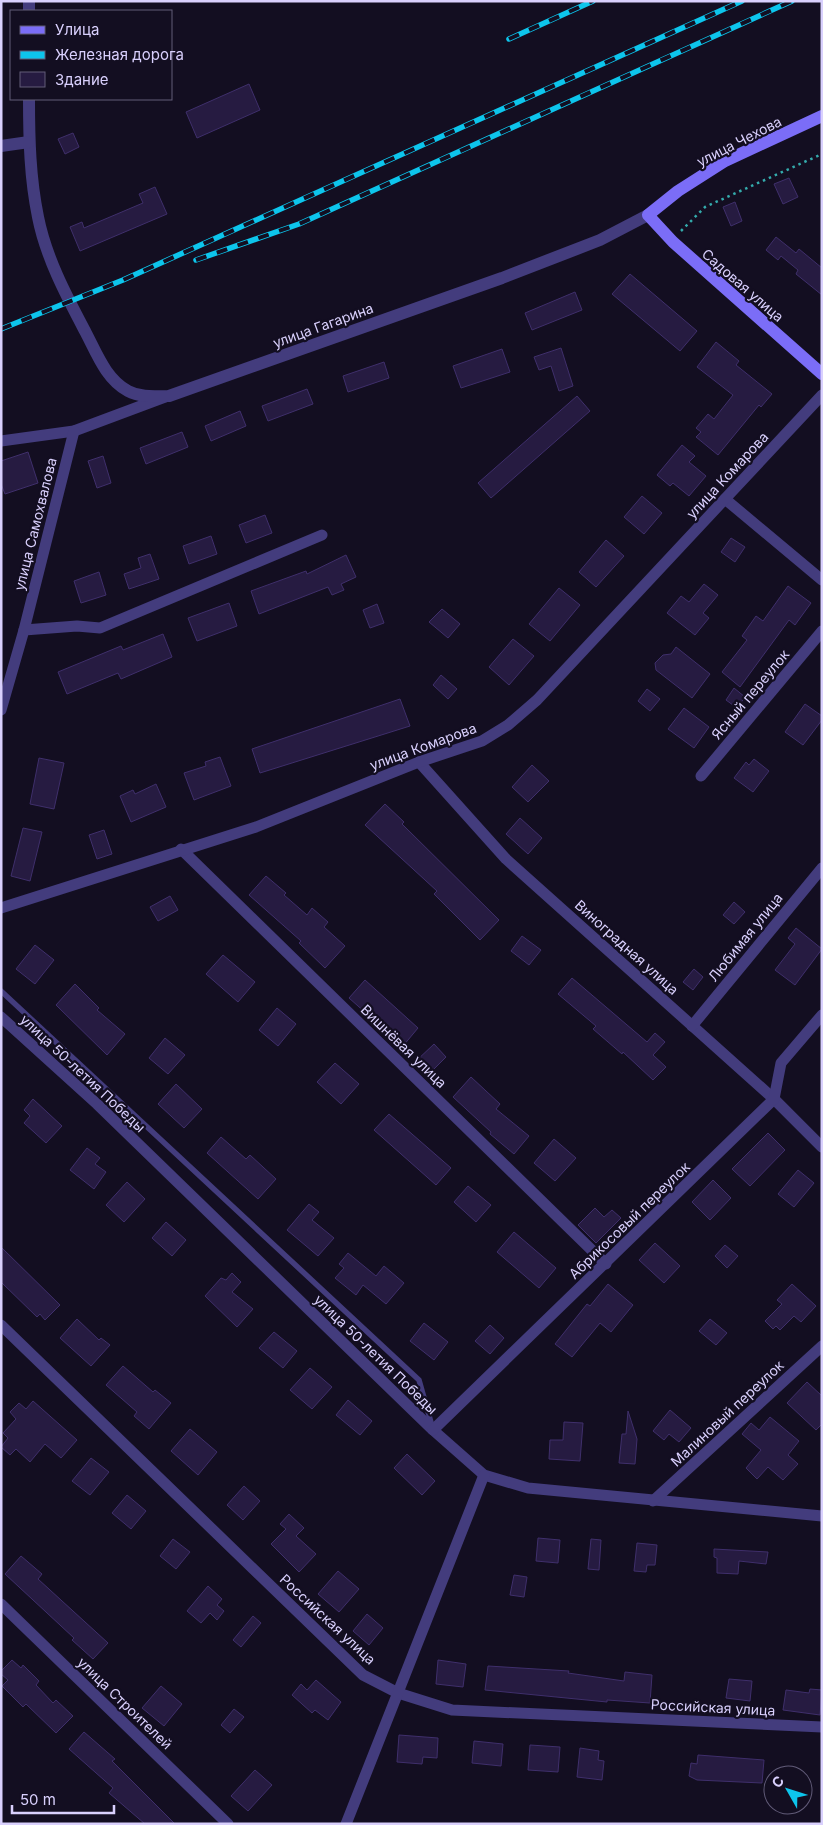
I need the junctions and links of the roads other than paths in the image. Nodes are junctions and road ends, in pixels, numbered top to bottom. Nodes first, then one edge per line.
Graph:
1 (29, 100) edge
2 (822, 116) edge
3 (29, 142) junction
4 (1, 146) edge
5 (648, 215) junction
6 (822, 374) edge
7 (822, 395) edge
8 (170, 396) junction
9 (74, 431) junction
10 (1, 441) edge
11 (725, 499) junction
12 (322, 535) dead end
13 (822, 580) edge
14 (24, 630) junction
15 (822, 631) edge
16 (1, 710) edge
17 (419, 762) junction
18 (701, 776) dead end
19 (181, 849) junction
20 (822, 868) edge
21 (1, 908) edge
22 (1, 991) edge
23 (822, 1015) edge
24 (1, 1017) edge
25 (692, 1026) junction
26 (774, 1099) junction
27 (822, 1147) edge
28 (606, 1264) junction
29 (1, 1325) edge
30 (822, 1346) edge
31 (433, 1430) junction
32 (484, 1475) junction
33 (653, 1501) junction
34 (822, 1516) edge
35 (1, 1604) edge
36 (398, 1692) junction
37 (822, 1727) edge
38 (228, 1824) edge
39 (346, 1824) edge

1 - 3 street
2 - 5 main road, улица Чехова
3 - 4 street
3 - 8 street
5 - 6 main road, Садовая улица
5 - 8 street, улица Гагарина
7 - 11 street, улица Комарова
8 - 9 street, улица Гагарина
9 - 10 street, улица Гагарина
9 - 14 street, улица Самохвалова
11 - 13 street
11 - 17 street, улица Комарова
12 - 14 street
14 - 16 street, улица Самохвалова
15 - 18 street, Ясный переулок
17 - 19 street, улица Комарова
17 - 25 street, Виноградная улица
19 - 21 street, улица Комарова
19 - 28 street, Вишнёвая улица
20 - 25 street, Любимая улица
22 - 31 lane
23 - 26 street
24 - 31 street, улица 50-летия Победы
25 - 26 street, Виноградная улица
26 - 27 street, Виноградная улица
26 - 28 street, Абрикосовый переулок
28 - 31 street, Абрикосовый переулок
29 - 36 street, Российская улица
30 - 33 street, Малиновый переулок
31 - 32 street, улица 50-летия Победы
32 - 33 street, улица 50-летия Победы
32 - 36 street
33 - 34 street, улица 50-летия Победы
35 - 38 street, улица Строителей
36 - 37 street, Российская улица
36 - 39 street

